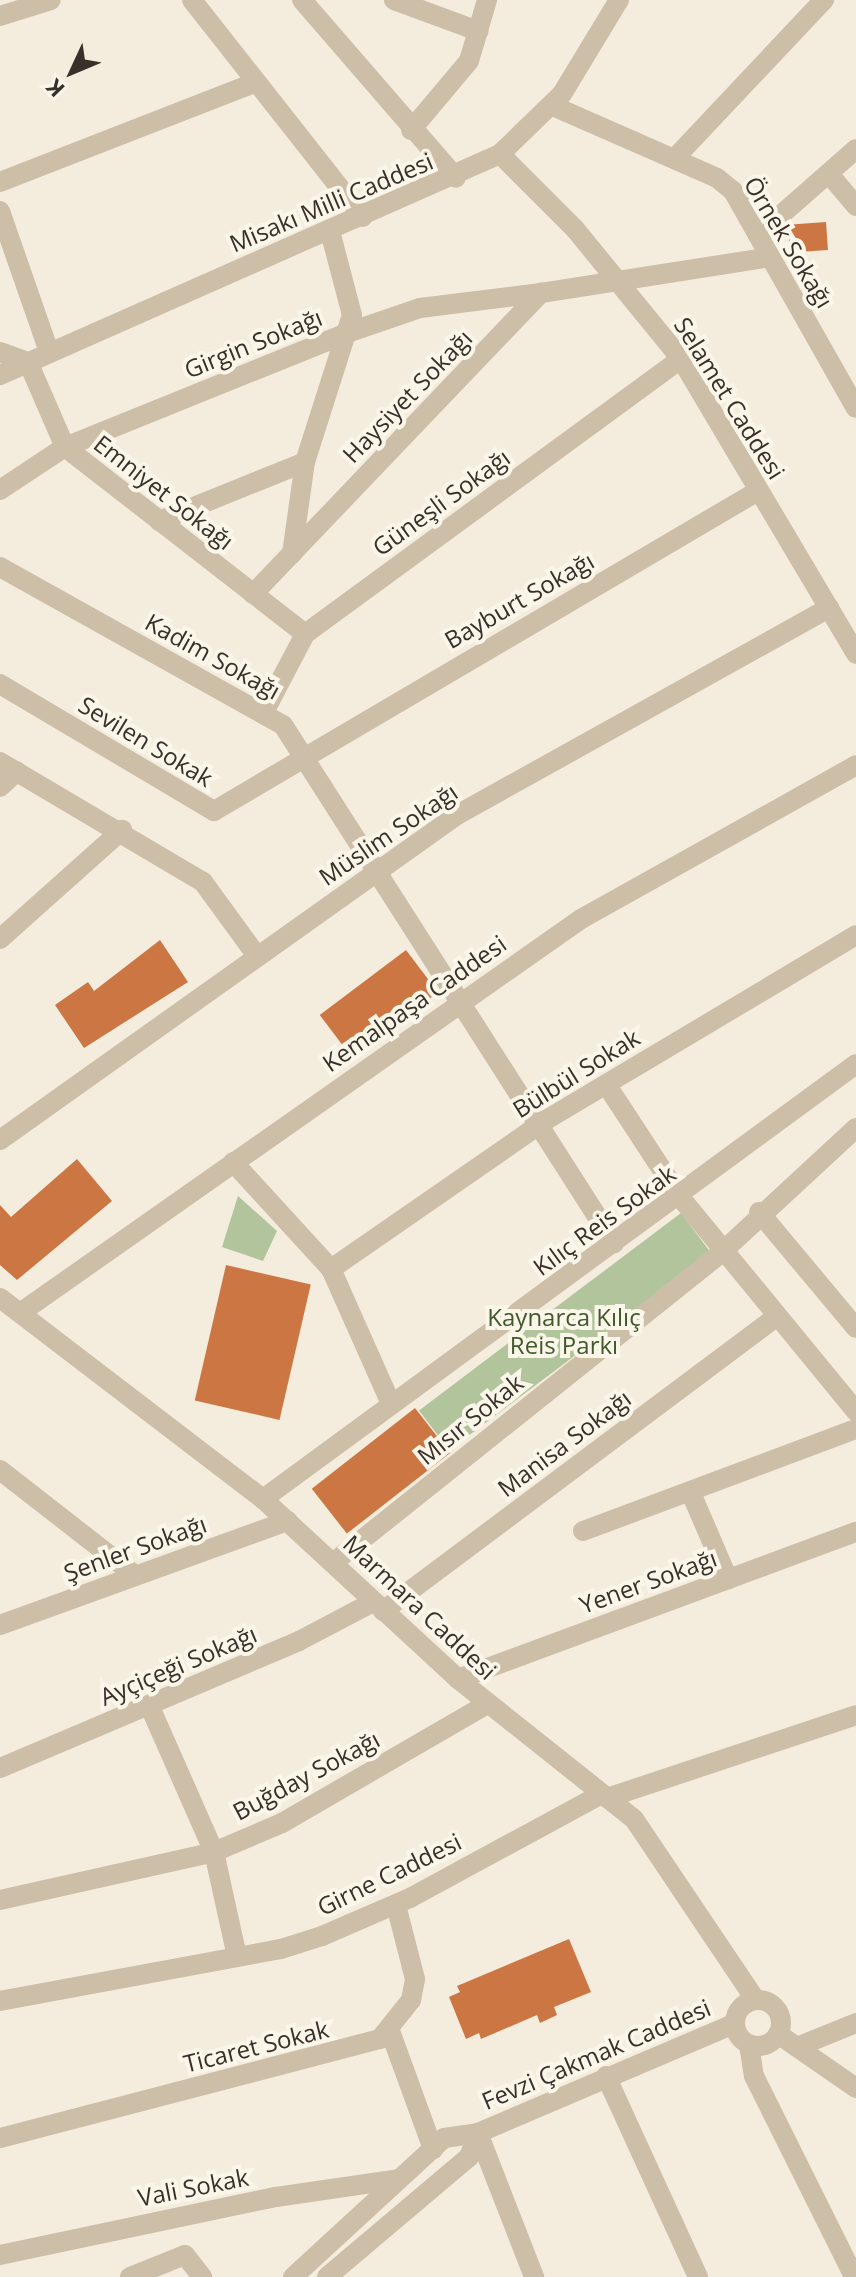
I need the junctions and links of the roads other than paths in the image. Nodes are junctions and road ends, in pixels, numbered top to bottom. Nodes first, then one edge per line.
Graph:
1 (51, 0) edge
2 (192, 0) edge
3 (394, 0) edge
4 (487, 0) edge
5 (619, 0) edge
6 (824, 0) edge
7 (306, 1) edge
8 (0, 16) edge
9 (478, 31) junction
10 (254, 83) junction
11 (553, 106) junction
12 (411, 130) junction
13 (856, 149) edge
14 (500, 154) junction
15 (674, 159) junction
16 (829, 174) junction
17 (456, 178) junction
18 (0, 182) edge
19 (856, 206) edge
20 (0, 211) edge
21 (363, 217) junction
22 (330, 231) junction
23 (758, 235) junction
24 (770, 257) junction
25 (623, 284) junction
26 (541, 293) junction
27 (347, 333) junction
28 (0, 352) edge
29 (49, 352) junction
30 (681, 359) junction
31 (28, 362) junction
32 (0, 375) edge
33 (856, 408) edge
34 (65, 447) junction
35 (305, 462) junction
36 (0, 490) edge
37 (758, 491) junction
38 (159, 521) junction
39 (292, 554) junction
40 (0, 567) edge
41 (253, 594) junction
42 (829, 608) junction
43 (305, 634) junction
44 (856, 654) edge
45 (0, 684) edge
46 (263, 714) junction
47 (306, 754) junction
48 (856, 765) edge
49 (8, 766) edge
50 (0, 787) edge
51 (122, 830) junction
52 (378, 870) junction
53 (856, 935) edge
54 (0, 939) edge
55 (257, 956) junction
56 (461, 1000) junction
57 (856, 1064) edge
58 (606, 1084) junction
59 (539, 1125) junction
60 (856, 1128) edge
61 (0, 1140) edge
62 (233, 1162) junction
63 (680, 1197) junction
64 (759, 1212) junction
65 (614, 1243) junction
66 (723, 1251) junction
67 (331, 1269) junction
68 (0, 1298) edge
69 (20, 1313) junction
70 (777, 1316) junction
71 (856, 1328) edge
72 (391, 1404) junction
73 (856, 1411) edge
74 (856, 1429) edge
75 (0, 1470) edge
76 (691, 1493) junction
77 (263, 1499) junction
78 (288, 1521) junction
79 (583, 1531) dead end
80 (856, 1532) edge
81 (334, 1562) junction
82 (135, 1575) junction
83 (728, 1579) junction
84 (378, 1606) junction
85 (0, 1625) edge
86 (458, 1679) junction
87 (487, 1704) junction
88 (150, 1707) junction
89 (855, 1718) edge
90 (0, 1768) edge
91 (604, 1796) junction
92 (214, 1852) junction
93 (0, 1900) edge
94 (396, 1905) junction
95 (237, 1957) junction
96 (755, 1999) junction
97 (0, 2001) edge
98 (856, 2023) edge
99 (734, 2024) junction
100 (390, 2031) junction
101 (778, 2034) junction
102 (749, 2045) junction
103 (797, 2047) junction
104 (606, 2076) junction
105 (856, 2088) edge
106 (478, 2133) junction
107 (0, 2138) edge
108 (433, 2149) junction
109 (399, 2179) junction
110 (177, 2217) junction
111 (847, 2242) edge
112 (0, 2255) edge
113 (185, 2255) junction
114 (338, 2274) edge
115 (130, 2277) edge
116 (202, 2277) edge
117 (293, 2277) edge
118 (534, 2277) edge
119 (698, 2277) edge
120 (854, 2277) edge

1 - 8 street
2 - 10 street
3 - 9 street
4 - 9 street
5 - 11 street, Misakı Milli Caddesi
6 - 15 street
7 - 12 street
9 - 12 street
10 - 18 street
10 - 21 street
11 - 14 street, Misakı Milli Caddesi
11 - 15 street, Örnek Sokağı
12 - 17 street
13 - 16 street
14 - 17 street, Misakı Milli Caddesi
14 - 25 street, Selamet Caddesi
15 - 23 street, Örnek Sokağı
16 - 19 street
16 - 23 street
17 - 21 street, Misakı Milli Caddesi
20 - 29 street
21 - 22 street, Misakı Milli Caddesi
22 - 27 street
22 - 29 street, Misakı Milli Caddesi
23 - 24 street, Örnek Sokağı
24 - 25 street
24 - 33 street, Örnek Sokağı
25 - 26 street
25 - 30 street, Selamet Caddesi
26 - 27 street, Girgin Sokağı
26 - 39 street, Haysiyet Sokağı
27 - 34 street, Girgin Sokağı
27 - 35 street
28 - 31 street
29 - 31 street, Misakı Milli Caddesi
30 - 37 street, Selamet Caddesi
30 - 43 street, Güneşli Sokağı
31 - 32 street, Misakı Milli Caddesi
31 - 34 street, Emniyet Sokağı
34 - 36 street, Girgin Sokağı
34 - 38 street, Emniyet Sokağı
35 - 38 street
35 - 39 street
37 - 42 street, Selamet Caddesi
37 - 47 street, Bayburt Sokağı
38 - 41 street, Emniyet Sokağı
39 - 41 street, Haysiyet Sokağı
40 - 46 street, Kadim Sokağı
41 - 43 street, Emniyet Sokağı
42 - 44 street, Selamet Caddesi
42 - 52 street, Müslim Sokağı
43 - 46 street, Güneşli Sokağı
45 - 47 street, Sevilen Sokak
46 - 47 street, Kadim Sokağı
47 - 52 street, Kadim Sokağı
48 - 56 street, Kemalpaşa Caddesi
49 - 50 street
49 - 51 street
51 - 54 street
51 - 55 street
52 - 55 street, Müslim Sokağı
52 - 56 street, Kadim Sokağı
53 - 58 street, Bülbül Sokak
55 - 61 street, Müslim Sokağı
56 - 59 street, Kadim Sokağı
56 - 62 street, Kemalpaşa Caddesi
57 - 63 street, Kılıç Reis Sokak
58 - 59 street, Bülbül Sokak
58 - 63 street
59 - 65 street, Kadim Sokağı
59 - 67 street, Bülbül Sokak
60 - 64 street, Mısır Sokak
62 - 67 street
62 - 69 street, Kemalpaşa Caddesi
63 - 65 street, Kılıç Reis Sokak
63 - 66 street
64 - 66 street, Mısır Sokak
64 - 71 street
65 - 72 street, Kılıç Reis Sokak
66 - 70 street
66 - 81 street, Mısır Sokak
67 - 72 street
68 - 69 street, Marmara Caddesi
69 - 77 street, Marmara Caddesi
70 - 73 street
70 - 84 street, Manisa Sokağı
72 - 77 street, Kılıç Reis Sokak
74 - 76 street
75 - 82 street
76 - 79 street
76 - 83 street
77 - 78 street, Marmara Caddesi
78 - 81 street, Marmara Caddesi
78 - 82 street, Şenler Sokağı
80 - 83 street, Yener Sokağı
81 - 84 street, Marmara Caddesi
82 - 85 street, Şenler Sokağı
83 - 86 street, Yener Sokağı
84 - 86 street, Marmara Caddesi
84 - 88 street, Ayçiçeği Sokağı
86 - 87 street, Marmara Caddesi
87 - 91 street, Marmara Caddesi
87 - 92 street, Buğday Sokağı
88 - 90 street, Ayçiçeği Sokağı
88 - 92 street
89 - 91 street, Girne Caddesi
91 - 94 street, Girne Caddesi
91 - 96 street, Marmara Caddesi
92 - 93 street, Buğday Sokağı
92 - 95 street
94 - 95 street, Girne Caddesi
94 - 100 street, Ticaret Sokak
95 - 97 street, Girne Caddesi
96 - 99 street
96 - 101 street
98 - 103 street
99 - 102 street
99 - 104 street, Fevzi Çakmak Caddesi
100 - 107 street, Ticaret Sokak
100 - 108 street
101 - 102 street
101 - 103 street
102 - 111 street
103 - 105 street
104 - 106 street, Fevzi Çakmak Caddesi
104 - 119 street
106 - 108 street, Fevzi Çakmak Caddesi
106 - 114 street, Fevzi Çakmak Caddesi
106 - 118 street
108 - 109 street, Fevzi Çakmak Caddesi
109 - 110 street, Vali Sokak
109 - 117 street, Fevzi Çakmak Caddesi
110 - 112 street, Vali Sokak
110 - 113 street
111 - 120 street
113 - 115 street
113 - 116 street

